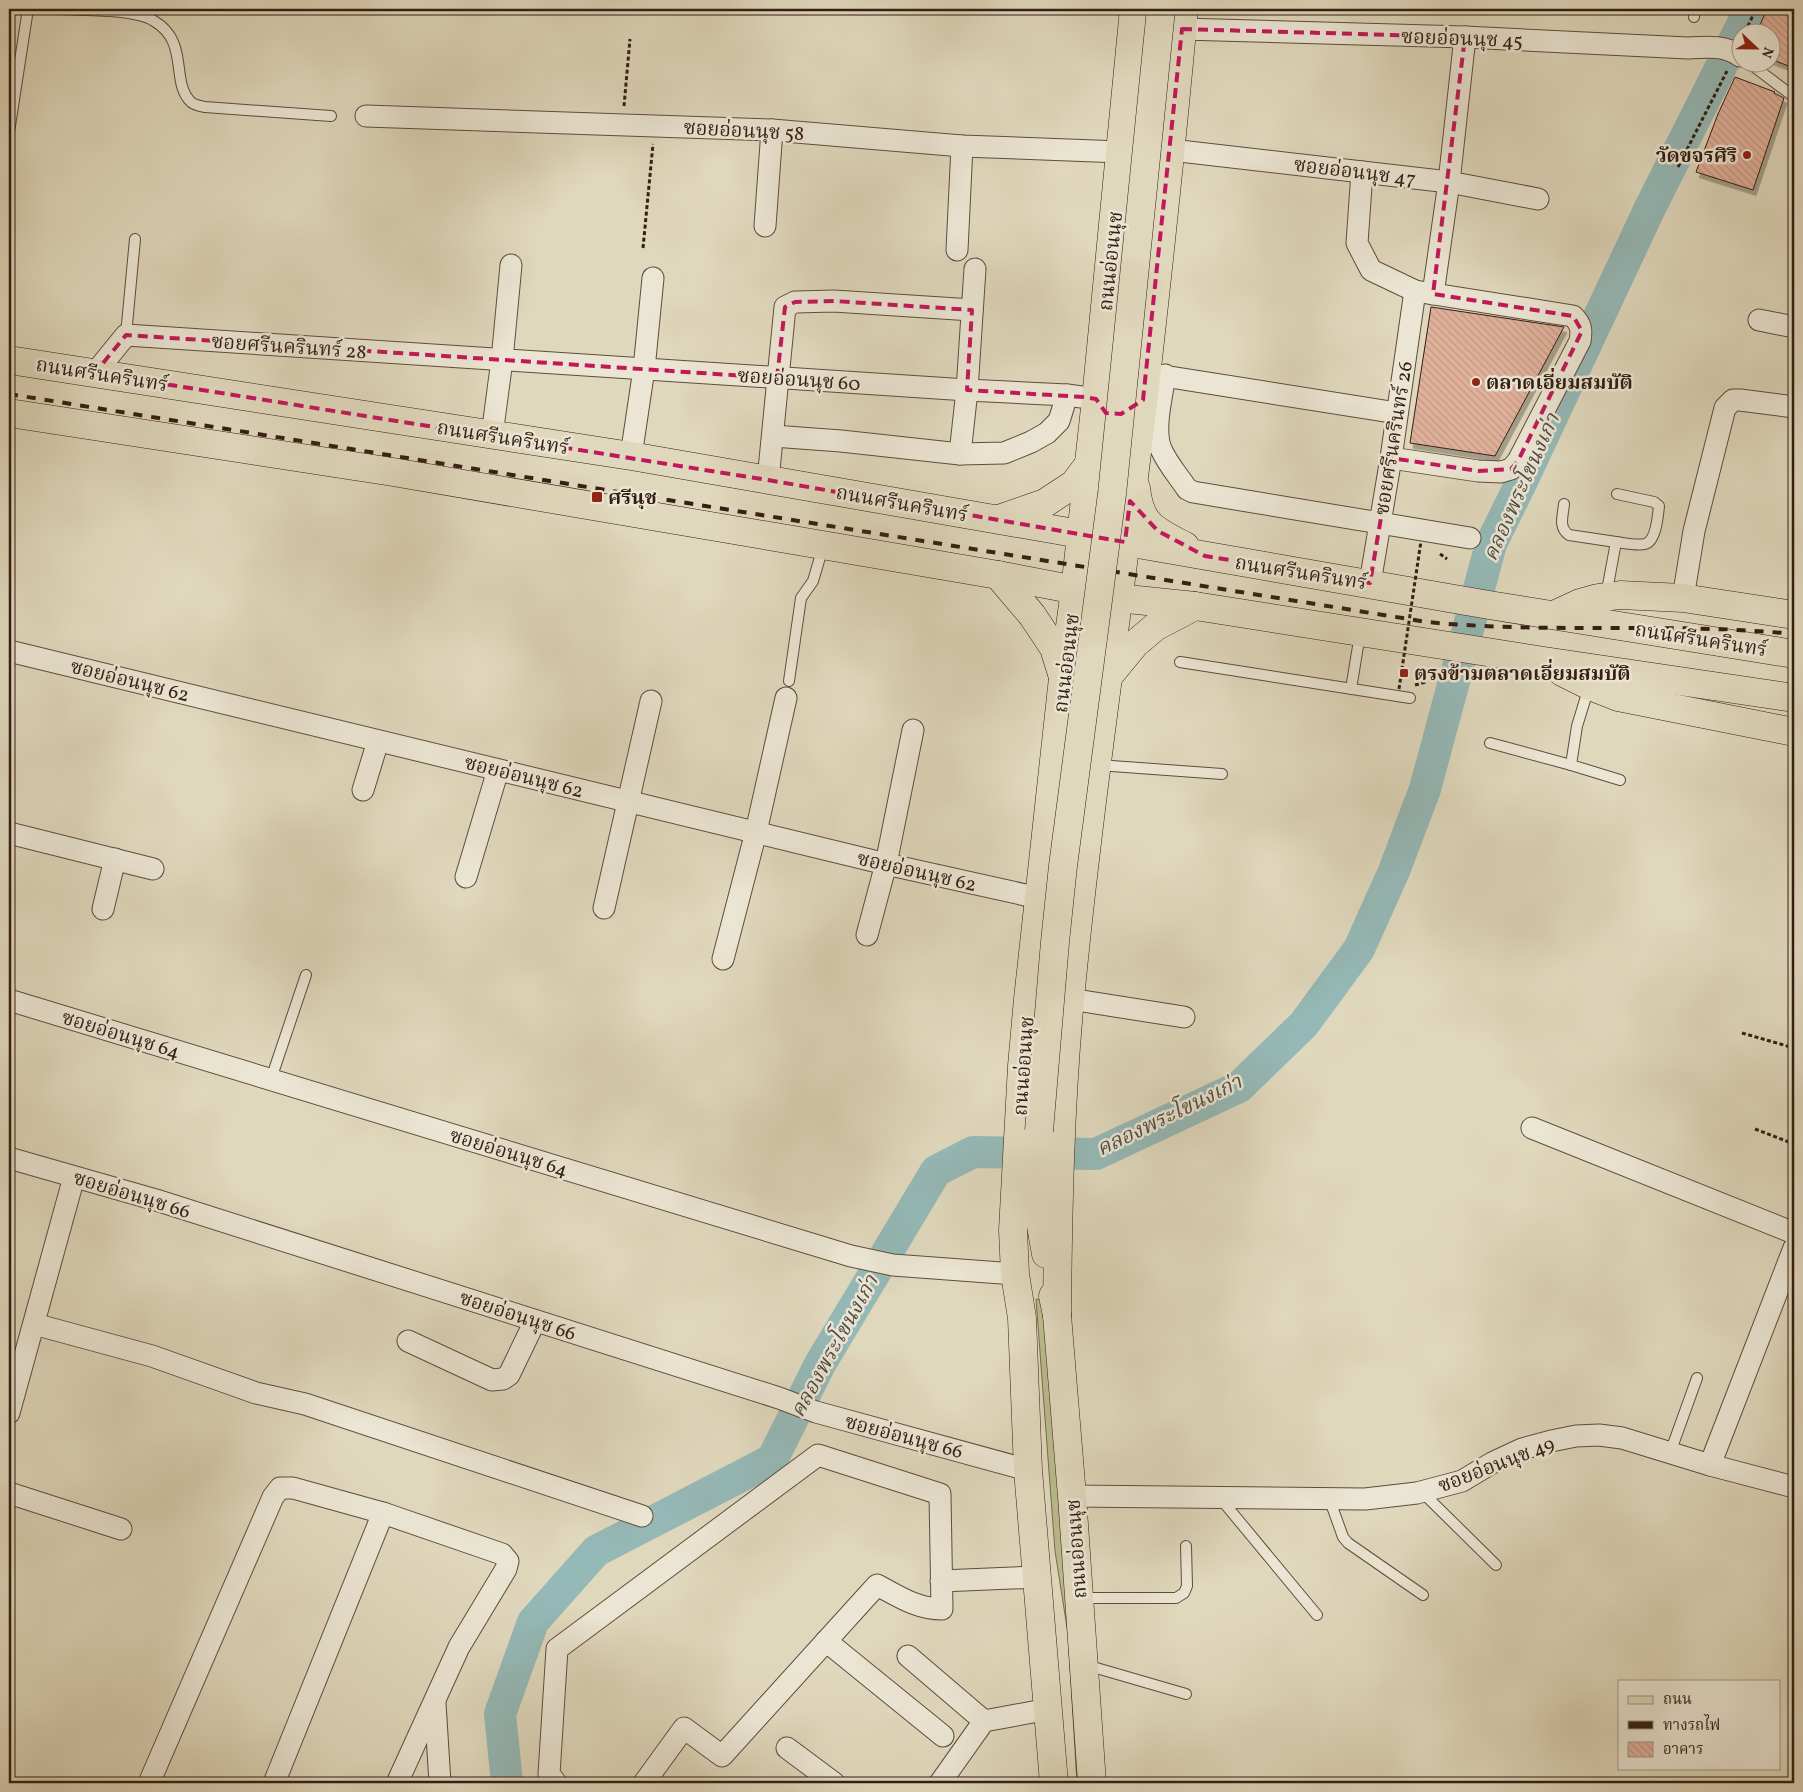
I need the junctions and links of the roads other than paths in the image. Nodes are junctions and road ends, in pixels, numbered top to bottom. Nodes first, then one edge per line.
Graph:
1 (28, 9) edge
2 (59, 9) edge
3 (1134, 9) edge
4 (1160, 9) edge
5 (1183, 19) edge
6 (1465, 37) junction
7 (1730, 53) edge
8 (1760, 72) edge
9 (1794, 97) edge
10 (332, 116) dead end
11 (366, 116) dead end
12 (772, 130) junction
13 (9, 132) edge
14 (962, 146) junction
15 (1171, 150) junction
16 (1121, 152) junction
17 (1362, 172) junction
18 (1449, 182) junction
19 (1538, 199) dead end
20 (765, 226) dead end
21 (134, 239) dead end
22 (957, 250) dead end
23 (511, 265) dead end
24 (975, 269) dead end
25 (653, 278) dead end
26 (1424, 293) junction
27 (972, 310) junction
28 (1759, 320) dead end
29 (1794, 327) edge
30 (126, 335) junction
31 (9, 360) edge
32 (502, 360) junction
33 (644, 369) junction
34 (95, 373) junction
35 (1155, 374) junction
36 (777, 378) junction
37 (967, 390) junction
38 (1067, 395) junction
39 (1096, 399) junction
40 (1143, 400) junction
41 (1794, 407) edge
42 (9, 413) edge
43 (1397, 413) junction
44 (492, 435) junction
45 (773, 436) junction
46 (960, 454) junction
47 (631, 456) junction
48 (1391, 458) junction
49 (1089, 464) junction
50 (1134, 472) junction
51 (768, 480) junction
52 (1617, 494) dead end
53 (1564, 504) dead end
54 (997, 519) junction
55 (1381, 522) junction
56 (1080, 535) junction
57 (1470, 538) dead end
58 (1125, 542) junction
59 (1616, 542) junction
60 (824, 546) junction
61 (1205, 556) junction
62 (998, 575) junction
63 (1370, 584) junction
64 (1075, 590) junction
65 (1606, 596) junction
66 (1118, 598) junction
67 (1683, 598) junction
68 (1195, 606) junction
69 (1554, 615) junction
70 (1794, 615) edge
71 (1360, 633) junction
72 (9, 651) edge
73 (1794, 654) edge
74 (1544, 661) junction
75 (1180, 662) dead end
76 (1063, 678) junction
77 (1107, 678) junction
78 (1590, 686) junction
79 (1351, 689) junction
80 (787, 690) joint
81 (1410, 698) dead end
82 (1794, 698) edge
83 (651, 701) dead end
84 (913, 730) dead end
85 (1794, 732) edge
86 (378, 741) junction
87 (1490, 743) dead end
88 (1056, 745) junction
89 (1097, 758) junction
90 (1571, 765) junction
91 (498, 770) junction
92 (1222, 774) dead end
93 (1620, 780) dead end
94 (364, 790) dead end
95 (628, 802) junction
96 (756, 832) junction
97 (9, 834) edge
98 (115, 859) junction
99 (886, 864) junction
100 (153, 868) dead end
101 (466, 877) dead end
102 (1039, 898) junction
103 (604, 908) dead end
104 (103, 909) dead end
105 (867, 935) dead end
106 (723, 959) dead end
107 (306, 975) dead end
108 (1070, 999) junction
109 (9, 1000) edge
110 (1184, 1017) dead end
111 (271, 1079) junction
112 (1532, 1128) dead end
113 (9, 1158) edge
114 (74, 1177) junction
115 (1036, 1197) junction
116 (1794, 1234) edge
117 (1794, 1248) edge
118 (1015, 1274) junction
119 (1056, 1315) junction
120 (1022, 1318) junction
121 (535, 1321) junction
122 (34, 1324) junction
123 (408, 1341) dead end
124 (1697, 1378) dead end
125 (9, 1413) edge
126 (1670, 1453) junction
127 (1710, 1465) junction
128 (1028, 1470) junction
129 (1794, 1486) edge
130 (1421, 1492) junction
131 (9, 1494) edge
132 (1072, 1496) junction
133 (1220, 1497) junction
134 (1329, 1498) junction
135 (383, 1513) junction
136 (642, 1516) dead end
137 (121, 1529) dead end
138 (1186, 1546) dead end
139 (1496, 1565) dead end
140 (1037, 1577) junction
141 (941, 1581) junction
142 (1423, 1595) dead end
143 (1080, 1598) junction
144 (1317, 1614) dead end
145 (826, 1641) junction
146 (908, 1656) dead end
147 (1085, 1664) junction
148 (1186, 1694) dead end
149 (435, 1700) junction
150 (1049, 1709) junction
151 (984, 1721) junction
152 (943, 1736) dead end
153 (787, 1748) dead end
154 (149, 1783) edge
155 (274, 1783) edge
156 (397, 1783) edge
157 (440, 1783) edge
158 (556, 1783) edge
159 (644, 1783) edge
160 (834, 1783) edge
161 (940, 1783) edge
162 (1054, 1783) edge
163 (1092, 1783) edge

1 - 13 lane
2 - 10 lane
3 - 16 main road, ถนนอ่อนนุช
4 - 115 main road, ถนนอ่อนนุช, bridge
5 - 6 street, ซอยอ่อนนุช 45
5 - 15 main road, ถนนอ่อนนุช
6 - 7 street, ซอยอ่อนนุช 45
6 - 18 street, ซอยศรีนครินทร์ 26
8 - 9 lane
11 - 12 street, ซอยอ่อนนุช 58
12 - 14 street, ซอยอ่อนนุช 58
12 - 20 street
14 - 16 street, ซอยอ่อนนุช 58
14 - 22 street
15 - 17 street, ซอยอ่อนนุช 47
15 - 35 main road, ถนนอ่อนนุช
16 - 39 main road, ถนนอ่อนนุช
17 - 18 street, ซอยอ่อนนุช 47
17 - 26 street
18 - 19 street, ซอยอ่อนนุช 47
18 - 26 street, ซอยศรีนครินทร์ 26
21 - 30 lane
23 - 32 street
24 - 27 street
25 - 33 street
26 - 43 street, ซอยศรีนครินทร์ 26
26 - 48 street
27 - 36 street
27 - 37 street
28 - 29 street
30 - 32 street, ซอยศรีนครินทร์ 28
30 - 34 street
31 - 34 main road, ถนนศรีนครินทร์
32 - 33 street, ซอยอ่อนนุช 60
32 - 44 street
33 - 36 street, ซอยอ่อนนุช 60
33 - 47 street
34 - 44 main road, ถนนศรีนครินทร์
35 - 40 main road, ถนนอ่อนนุช
35 - 43 street
35 - 55 street
36 - 37 street, ซอยอ่อนนุช 60
36 - 45 street
37 - 38 street, ซอยอ่อนนุช 60
37 - 46 street
38 - 39 street, ซอยอ่อนนุช 60
38 - 46 street
39 - 40 main road
39 - 49 main road, ถนนอ่อนนุช
40 - 50 main road, ถนนอ่อนนุช
41 - 67 street
42 - 60 main road
43 - 48 street, ซอยศรีนครินทร์ 26
44 - 47 main road, ถนนศรีนครินทร์
45 - 46 street
45 - 51 street
47 - 51 main road, ถนนศรีนครินทร์
48 - 55 street, ซอยศรีนครินทร์ 26
49 - 54 main road
49 - 56 main road, ถนนอ่อนนุช
50 - 58 main road, ถนนอ่อนนุช
50 - 61 main road
51 - 54 main road, ถนนศรีนครินทร์
52 - 59 lane
53 - 59 lane
54 - 56 main road, ถนนศรีนครินทร์
55 - 57 street
55 - 63 street, ซอยศรีนครินทร์ 26
56 - 58 main road, ถนนศรีนครินทร์
56 - 64 main road, ถนนอ่อนนุช
58 - 61 main road, ถนนศรีนครินทร์
58 - 66 main road, ถนนอ่อนนุช
59 - 65 lane
60 - 62 main road
60 - 80 lane
61 - 63 main road, ถนนศรีนครินทร์
62 - 64 main road
62 - 76 main road
63 - 69 main road, ถนนศรีนครินทร์
64 - 66 main road
64 - 76 main road, ถนนอ่อนนุช
65 - 67 main road
65 - 69 main road
66 - 68 main road
66 - 77 main road, ถนนอ่อนนุช
67 - 70 main road
68 - 71 main road
68 - 77 main road
69 - 73 main road, ถนนศรีนครินทร์
71 - 74 main road
71 - 79 lane
72 - 86 street, ซอยอ่อนนุช 62
74 - 78 main road
74 - 82 main road
75 - 79 lane
76 - 88 main road, ถนนอ่อนนุช
77 - 89 main road, ถนนอ่อนนุช
78 - 85 main road
78 - 90 lane
79 - 81 lane
80 - 96 street
83 - 95 street
84 - 99 street
86 - 91 street, ซอยอ่อนนุช 62
86 - 94 street
87 - 90 lane
88 - 89 main road
88 - 102 main road, ถนนอ่อนนุช
89 - 92 lane
89 - 108 main road, ถนนอ่อนนุช
90 - 93 lane
91 - 95 street, ซอยอ่อนนุช 62
91 - 101 street
95 - 96 street, ซอยอ่อนนุช 62
95 - 103 street
96 - 99 street, ซอยอ่อนนุช 62
96 - 106 street
97 - 98 street
98 - 100 street
98 - 104 street
99 - 102 street, ซอยอ่อนนุช 62
99 - 105 street
102 - 118 main road, ถนนอ่อนนุช
107 - 111 lane
108 - 110 street
108 - 119 main road, ถนนอ่อนนุช
109 - 111 street, ซอยอ่อนนุช 64
111 - 118 street, ซอยอ่อนนุช 64
112 - 116 street
113 - 114 street, ซอยอ่อนนุช 66
114 - 121 street, ซอยอ่อนนุช 66
114 - 122 street
115 - 119 main road, ถนนอ่อนนุช
115 - 120 main road, ถนนอ่อนนุช
117 - 127 street
118 - 120 main road, ถนนอ่อนนุช
119 - 132 main road, ถนนอ่อนนุช
120 - 128 main road, ถนนอ่อนนุช
121 - 123 street
121 - 128 street, ซอยอ่อนนุช 66
122 - 125 street
122 - 136 street
124 - 126 lane
126 - 127 street, ซอยอ่อนนุช 49
126 - 130 street, ซอยอ่อนนุช 49
127 - 129 street, ซอยอ่อนนุช 49
128 - 140 main road, ถนนอ่อนนุช
130 - 134 street, ซอยอ่อนนุช 49
130 - 139 lane
131 - 137 street
132 - 133 street, ซอยอ่อนนุช 49
132 - 143 main road, ถนนอ่อนนุช
133 - 134 street, ซอยอ่อนนุช 49
133 - 144 lane
134 - 142 lane
135 - 149 street
135 - 154 street
135 - 155 street
138 - 143 lane
140 - 141 street
140 - 150 main road, ถนนอ่อนนุช
141 - 145 street
141 - 158 street
143 - 147 main road, ถนนอ่อนนุช
145 - 152 street
145 - 159 street
146 - 151 street
147 - 148 lane
147 - 163 main road, ถนนอ่อนนุช
149 - 156 street
149 - 157 street
150 - 151 street
150 - 162 main road, ถนนอ่อนนุช
151 - 161 street
153 - 160 street

